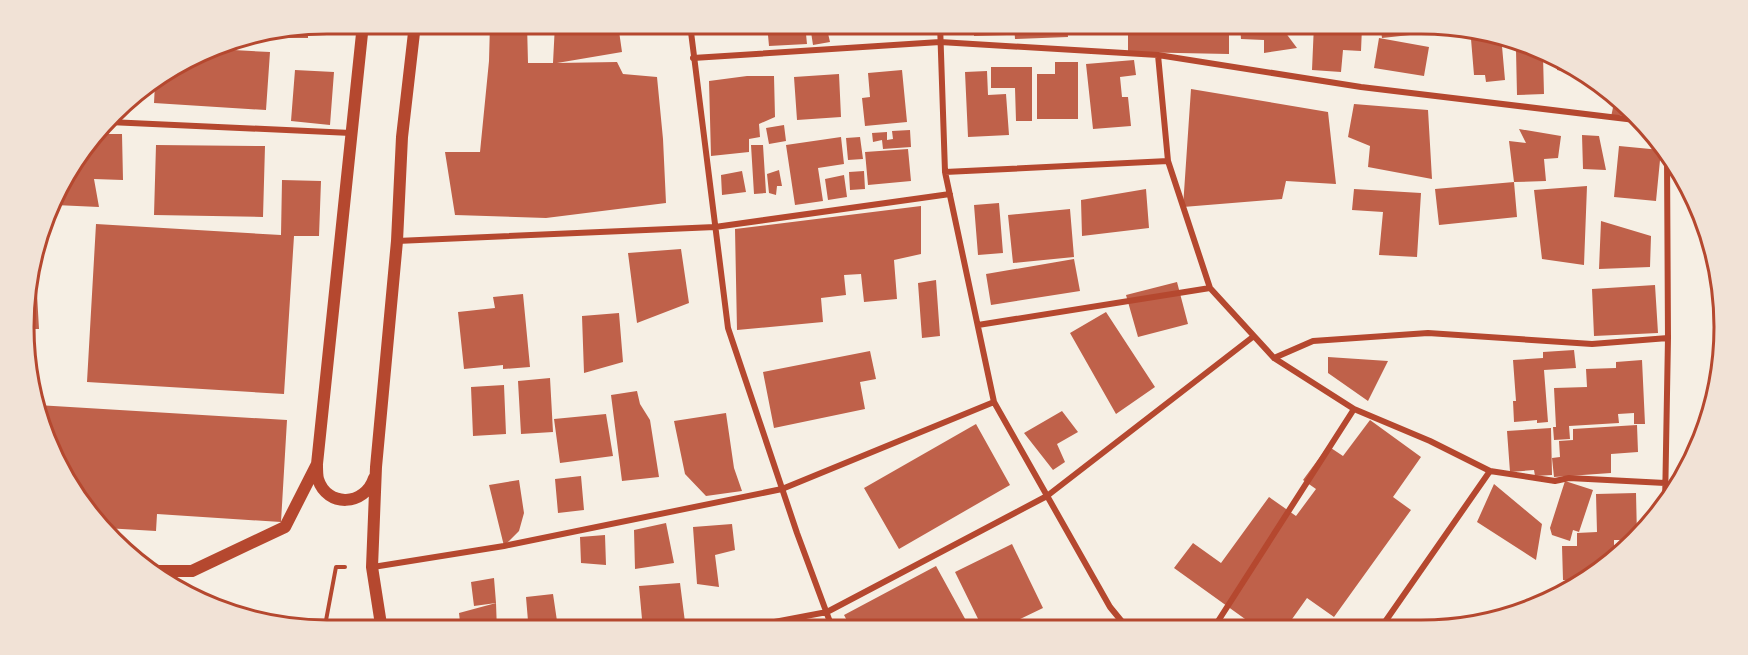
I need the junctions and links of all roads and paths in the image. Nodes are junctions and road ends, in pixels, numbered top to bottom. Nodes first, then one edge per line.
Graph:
1 (362, 34) edge
2 (414, 34) edge
3 (691, 34) edge
4 (940, 34) edge
5 (940, 42) junction
6 (1158, 55) junction
7 (693, 58) junction
8 (1627, 119) edge
9 (118, 122) edge
10 (353, 133) junction
11 (1168, 161) junction
12 (1667, 170) edge
13 (945, 172) junction
14 (950, 194) junction
15 (716, 227) junction
16 (397, 241) junction
17 (1210, 288) junction
18 (978, 325) junction
19 (1254, 336) junction
20 (1668, 338) junction
21 (1274, 358) junction
22 (993, 402) junction
23 (1354, 409) junction
24 (317, 464) junction
25 (376, 467) junction
26 (1490, 471) junction
27 (1665, 483) junction
28 (1665, 488) edge
29 (782, 489) junction
30 (1047, 496) junction
31 (372, 567) junction
32 (165, 571) edge
33 (827, 612) junction
34 (326, 620) edge
35 (380, 620) edge
36 (784, 620) edge
37 (830, 620) edge
38 (1121, 620) edge
39 (1219, 620) edge
40 (1386, 620) edge

1 - 10 main road
2 - 16 main road
3 - 7 street
4 - 5 street
5 - 6 street
5 - 7 street
5 - 13 street
6 - 8 street
6 - 11 street
7 - 15 street
9 - 10 street
10 - 24 main road
11 - 13 street
11 - 17 street
12 - 20 street
13 - 14 street
14 - 15 street
14 - 18 street
15 - 16 street
15 - 29 street
16 - 25 main road
17 - 18 street
17 - 19 street
18 - 22 street
19 - 21 street
19 - 30 street
20 - 21 street
20 - 27 street
21 - 23 street
22 - 29 street
22 - 30 street
23 - 26 street
23 - 39 street
24 - 25 main road
24 - 32 main road
25 - 31 main road
26 - 27 street
26 - 40 street
27 - 28 street
29 - 31 street
29 - 33 street
30 - 33 street
30 - 38 street
31 - 34 path
31 - 35 main road
33 - 36 street
33 - 37 street

